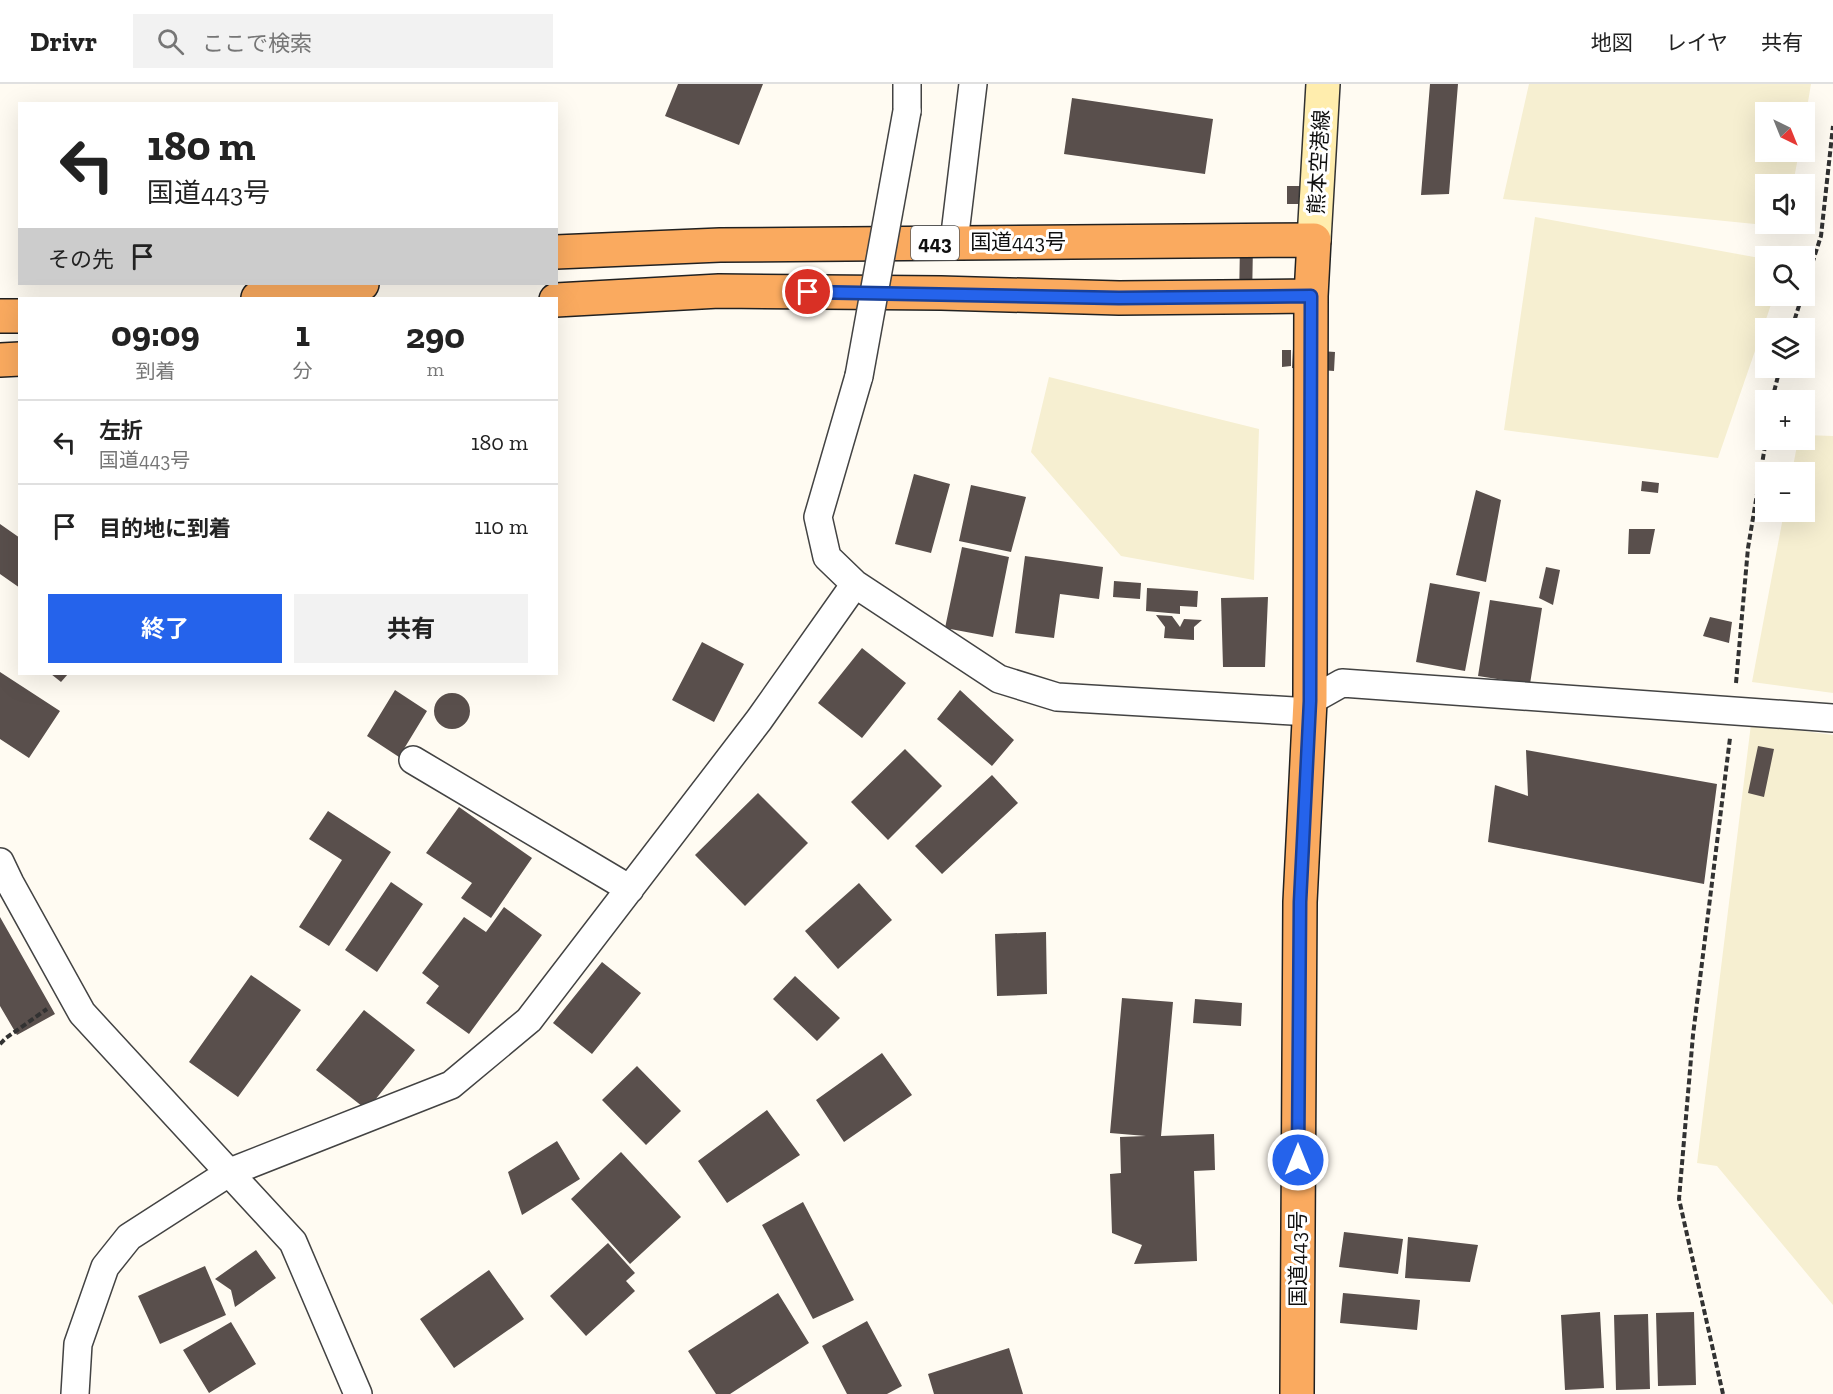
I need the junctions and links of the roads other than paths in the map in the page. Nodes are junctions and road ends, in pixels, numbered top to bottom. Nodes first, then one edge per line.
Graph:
1 (907, 84) edge
2 (973, 84) edge
3 (1323, 84) edge
4 (1314, 240) junction
5 (954, 242) junction
6 (558, 252) edge
7 (355, 285) edge
8 (1311, 296) junction
9 (265, 297) edge
10 (558, 300) edge
11 (0, 316) edge
12 (18, 316) edge
13 (18, 359) edge
14 (0, 360) edge
15 (855, 584) junction
16 (1310, 706) junction
17 (1833, 718) edge
18 (413, 760) dead end
19 (0, 862) edge
20 (630, 890) junction
21 (230, 1172) junction
22 (75, 1394) edge
23 (358, 1394) edge
24 (1297, 1394) edge

1 - 15 street, bridge
2 - 5 street
3 - 4 main road, 熊本空港線
4 - 5 highway, 国道443号 / 443
4 - 8 highway, 国道443号
5 - 6 highway, 国道443号 / 443
7 - 9 highway
8 - 10 highway
8 - 16 highway, 国道443号
11 - 12 highway
13 - 14 highway
15 - 16 street
15 - 20 street
16 - 17 street
16 - 24 highway, 国道443号
18 - 20 street
19 - 21 street
20 - 21 street
21 - 22 street
21 - 23 street

